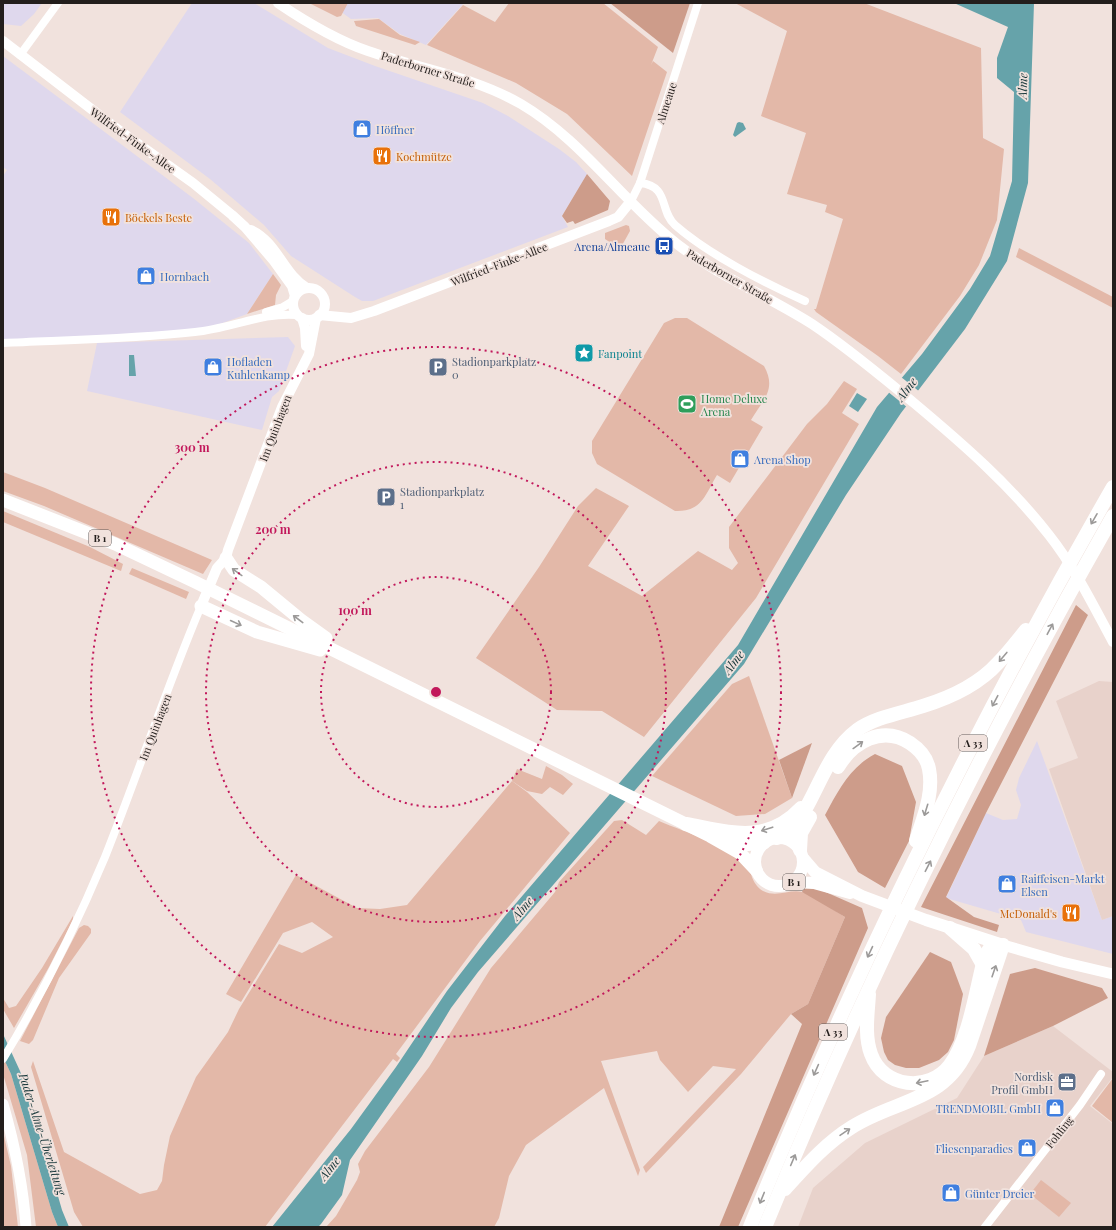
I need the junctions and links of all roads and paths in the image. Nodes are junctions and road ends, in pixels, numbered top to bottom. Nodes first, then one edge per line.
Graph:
1 (58, 3) edge
2 (278, 3) edge
3 (698, 3) edge
4 (3, 41) edge
5 (20, 55) junction
6 (640, 184) junction
7 (631, 201) junction
8 (245, 226) junction
9 (307, 288) junction
10 (294, 298) junction
11 (805, 301) dead end
12 (324, 304) junction
13 (360, 315) junction
14 (300, 317) junction
15 (318, 317) junction
16 (254, 318) junction
17 (3, 343) edge
18 (290, 389) junction
19 (1113, 487) edge
20 (3, 500) edge
21 (1113, 516) edge
22 (226, 558) junction
23 (201, 606) junction
24 (1046, 606) junction
25 (1113, 642) edge
26 (365, 664) junction
27 (810, 799) junction
28 (686, 824) junction
29 (710, 836) junction
30 (770, 841) junction
31 (802, 854) junction
32 (756, 870) junction
33 (793, 882) junction
34 (903, 883) junction
35 (862, 896) junction
36 (950, 928) junction
37 (1002, 945) junction
38 (983, 965) junction
39 (1113, 974) edge
40 (869, 987) junction
41 (3, 1059) edge
42 (1101, 1074) dead end
43 (3, 1104) edge
44 (778, 1196) junction
45 (26, 1227) edge
46 (750, 1227) edge
47 (765, 1227) edge
48 (985, 1227) edge

1 - 5 street
2 - 7 street, Paderborner Straße
3 - 6 street, Almeaue
4 - 5 street, Wilfried-Finke-Allee
5 - 8 street, Wilfried-Finke-Allee
6 - 7 street, Almeaue
6 - 11 street, Paderborner Straße
7 - 13 street, Wilfried-Finke-Allee
7 - 25 street, Paderborner Straße
8 - 9 street, Wilfried-Finke-Allee
8 - 10 street, Wilfried-Finke-Allee
9 - 10 street
9 - 12 street
10 - 14 street
10 - 16 street
12 - 13 street
12 - 15 street
13 - 15 street, Wilfried-Finke-Allee
14 - 15 street
14 - 16 street
14 - 18 street, Im Quinhagen
15 - 18 street, Im Quinhagen
16 - 17 street
18 - 22 street, Im Quinhagen
19 -> 24 highway, A 33
20 - 26 highway, B 1
40 -> 21 highway, A 33
22 - 23 street, Im Quinhagen
26 -> 22 highway
23 -> 26 highway, B 1
23 - 41 street, Im Quinhagen
24 -> 27 highway
24 -> 34 highway, A 33
26 - 28 highway, B 1
27 -> 28 highway
27 - 30 highway
28 - 29 highway, B 1
29 - 30 highway, B 1
29 - 32 highway, B 1
30 - 31 main road, B 1
30 - 32 main road
31 - 33 main road, B 1
31 -> 34 highway
31 - 35 main road, B 1
32 - 33 main road, B 1
33 - 35 main road, B 1
34 -> 46 highway, A 33
35 - 36 main road, B 1
36 - 37 main road, B 1
36 - 38 highway
37 - 38 highway
37 - 39 main road
44 -> 37 highway
38 -> 40 highway
44 -> 40 highway, A 33
42 - 48 street, Fohling
43 - 45 main road
44 - 47 highway, A 33

